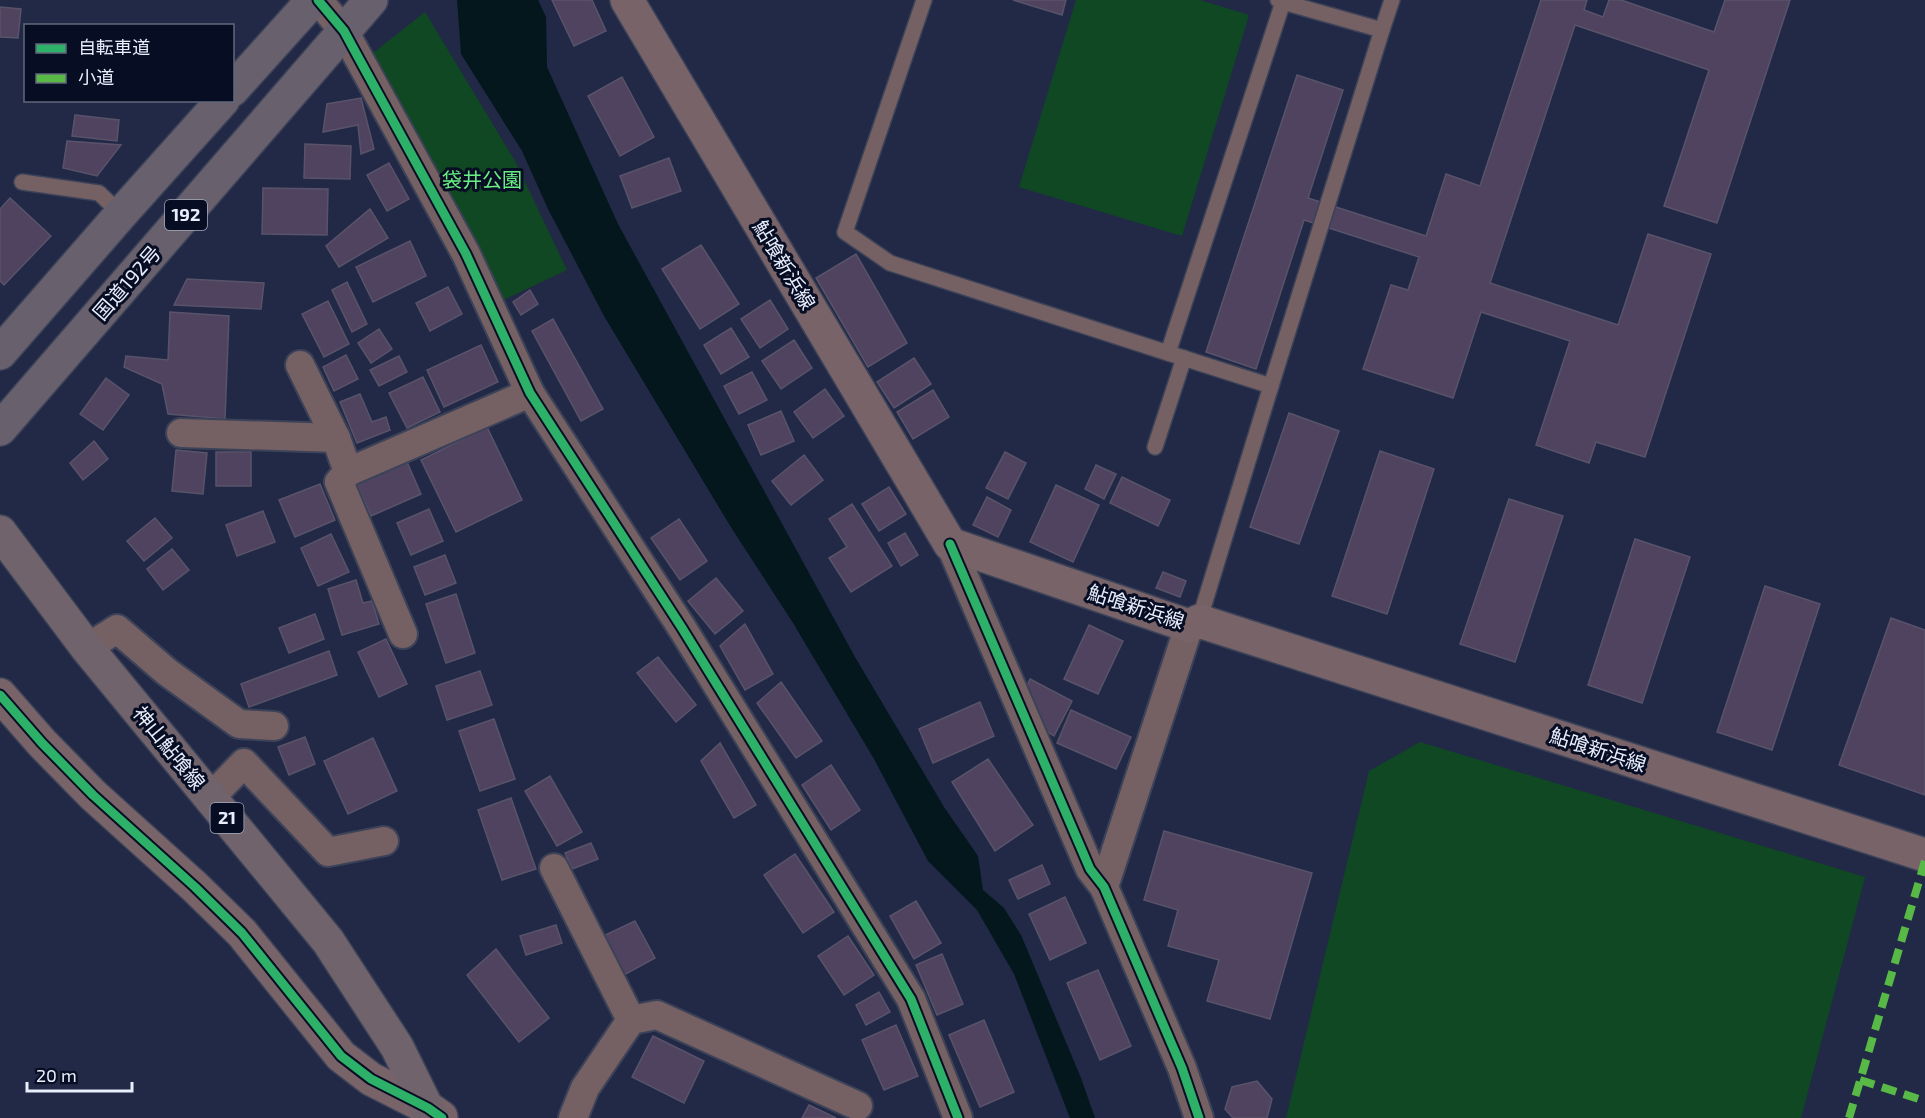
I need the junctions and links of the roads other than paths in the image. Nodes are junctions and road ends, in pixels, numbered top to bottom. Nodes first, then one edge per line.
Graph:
1 (313, 0) edge
2 (318, 0) edge
3 (372, 0) edge
4 (627, 0) edge
5 (924, 0) edge
6 (1392, 0) edge
7 (1280, 1) edge
8 (1382, 30) junction
9 (344, 32) junction
10 (234, 86) edge
11 (220, 102) edge
12 (22, 182) dead end
13 (120, 214) junction
14 (0, 353) edge
15 (1168, 353) junction
16 (1184, 358) junction
17 (300, 364) dead end
18 (1271, 386) junction
19 (530, 393) junction
20 (0, 429) edge
21 (181, 433) dead end
22 (336, 438) junction
23 (1155, 447) dead end
24 (348, 472) junction
25 (0, 532) edge
26 (950, 544) junction
27 (1194, 624) junction
28 (403, 634) dead end
29 (87, 648) junction
30 (0, 695) edge
31 (274, 726) dead end
32 (210, 798) junction
33 (384, 841) dead end
34 (1925, 855) edge
35 (555, 868) dead end
36 (1104, 887) junction
37 (631, 1020) junction
38 (858, 1106) dead end
39 (434, 1115) edge
40 (573, 1118) edge
41 (958, 1118) edge
42 (1199, 1118) edge

1 - 10 highway, 192
2 - 9 street
3 - 9 highway, 国道192号 / 192
4 - 26 main road, 鮎喰新浜線
5 - 15 lane
6 - 8 lane
7 - 8 lane
7 - 15 lane
8 - 18 lane
9 - 19 street
9 - 20 highway, 国道192号 / 192
11 - 13 highway, 192
12 - 13 lane
13 - 14 highway, 192
15 - 16 lane
16 - 18 lane
16 - 23 lane
17 - 22 street
18 - 27 lane
19 - 24 street
19 - 41 street
21 - 22 street
22 - 24 street
24 - 28 street
25 - 29 main road, 神山鮎喰線 / 21
26 - 27 main road, 鮎喰新浜線
26 - 36 street
27 - 34 main road, 鮎喰新浜線
27 - 36 street
29 - 31 street
29 - 32 main road, 神山鮎喰線 / 21
30 - 39 main road
32 - 33 street
32 - 39 main road, 神山鮎喰線 / 21
35 - 37 street
36 - 42 street
37 - 38 street
37 - 40 street

